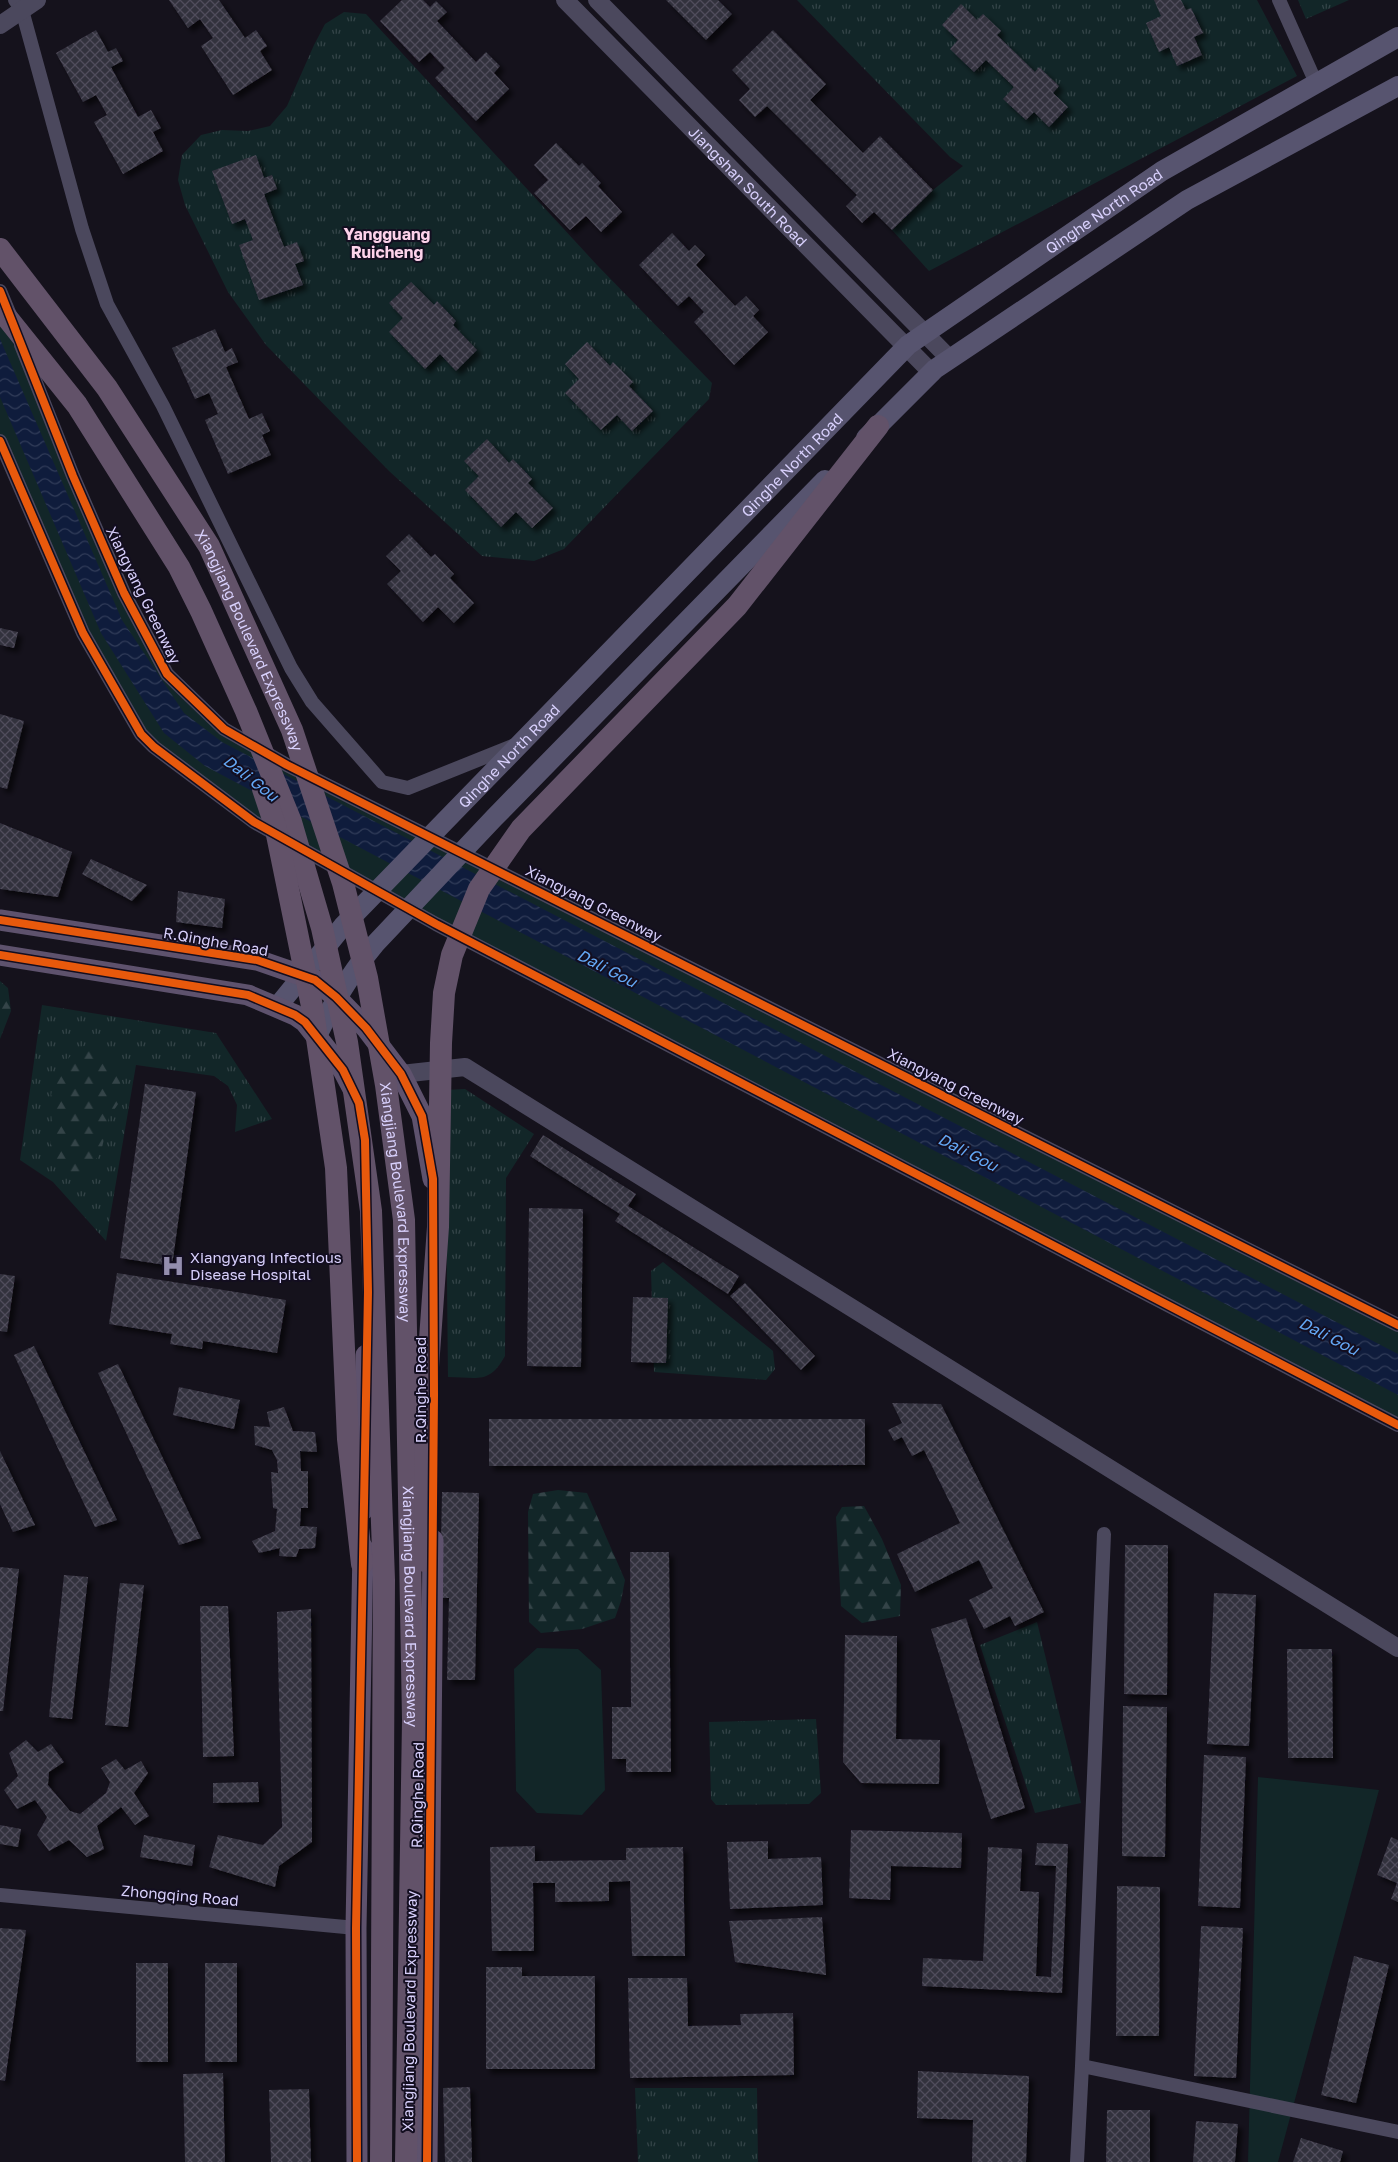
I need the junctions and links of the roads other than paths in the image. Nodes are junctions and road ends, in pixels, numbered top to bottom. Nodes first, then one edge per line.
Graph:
1 (37, 0) edge
2 (565, 0) edge
3 (597, 0) edge
4 (1279, 0) edge
5 (18, 5) edge
6 (0, 25) edge
7 (1398, 37) edge
8 (1316, 83) junction
9 (1398, 86) edge
10 (0, 249) edge
11 (0, 290) edge
12 (0, 309) edge
13 (925, 333) junction
14 (906, 347) junction
15 (950, 359) junction
16 (932, 372) junction
17 (878, 426) junction
18 (0, 441) edge
19 (201, 611) junction
20 (522, 742) junction
21 (0, 920) edge
22 (0, 955) edge
23 (304, 976) junction
24 (336, 997) junction
25 (277, 1007) junction
26 (317, 1036) junction
27 (402, 1074) junction
28 (1398, 1325) edge
29 (1398, 1425) edge
30 (1104, 1534) dead end
31 (362, 1564) junction
32 (1398, 1648) edge
33 (413, 1720) junction
34 (0, 1895) edge
35 (356, 1928) junction
36 (1082, 2066) junction
37 (1398, 2132) edge
38 (357, 2162) edge
39 (381, 2162) edge
40 (406, 2162) edge
41 (427, 2162) edge
42 (1077, 2162) edge

1 - 5 street
2 - 14 street, Jiangshan South Road
3 - 13 street, Jiangshan South Road
4 - 8 street
5 - 6 street
5 - 20 street
7 - 8 main road, Qinghe North Road
8 - 13 main road, Qinghe North Road
9 - 15 main road
10 - 33 highway, Xiangjiang Boulevard Expressway
11 - 28 street, Xiangyang Greenway
12 - 19 highway, Xiangjiang Boulevard Expressway
13 - 14 main road, Qinghe North Road
13 - 15 street, Jiangshan South Road
14 - 16 street, Jiangshan South Road
14 - 20 main road, Qinghe North Road
15 - 16 main road
16 - 17 main road
17 - 24 main road
17 - 33 highway
18 - 29 street
19 - 31 highway
19 - 39 highway, Xiangjiang Boulevard Expressway
20 - 23 main road, Qinghe North Road
21 - 23 main road, R.Qinghe Road
22 - 25 main road
23 - 24 main road, R.Qinghe Road
23 - 25 main road, Qinghe North Road
24 - 26 main road
24 - 27 main road, R.Qinghe Road
25 - 26 main road
26 - 31 main road
27 - 32 street
27 - 41 main road, R.Qinghe Road
30 - 36 street
31 - 35 main road
33 - 40 highway, Xiangjiang Boulevard Expressway
34 - 35 street, Zhongqing Road
35 - 38 main road
36 - 37 street
36 - 42 street

